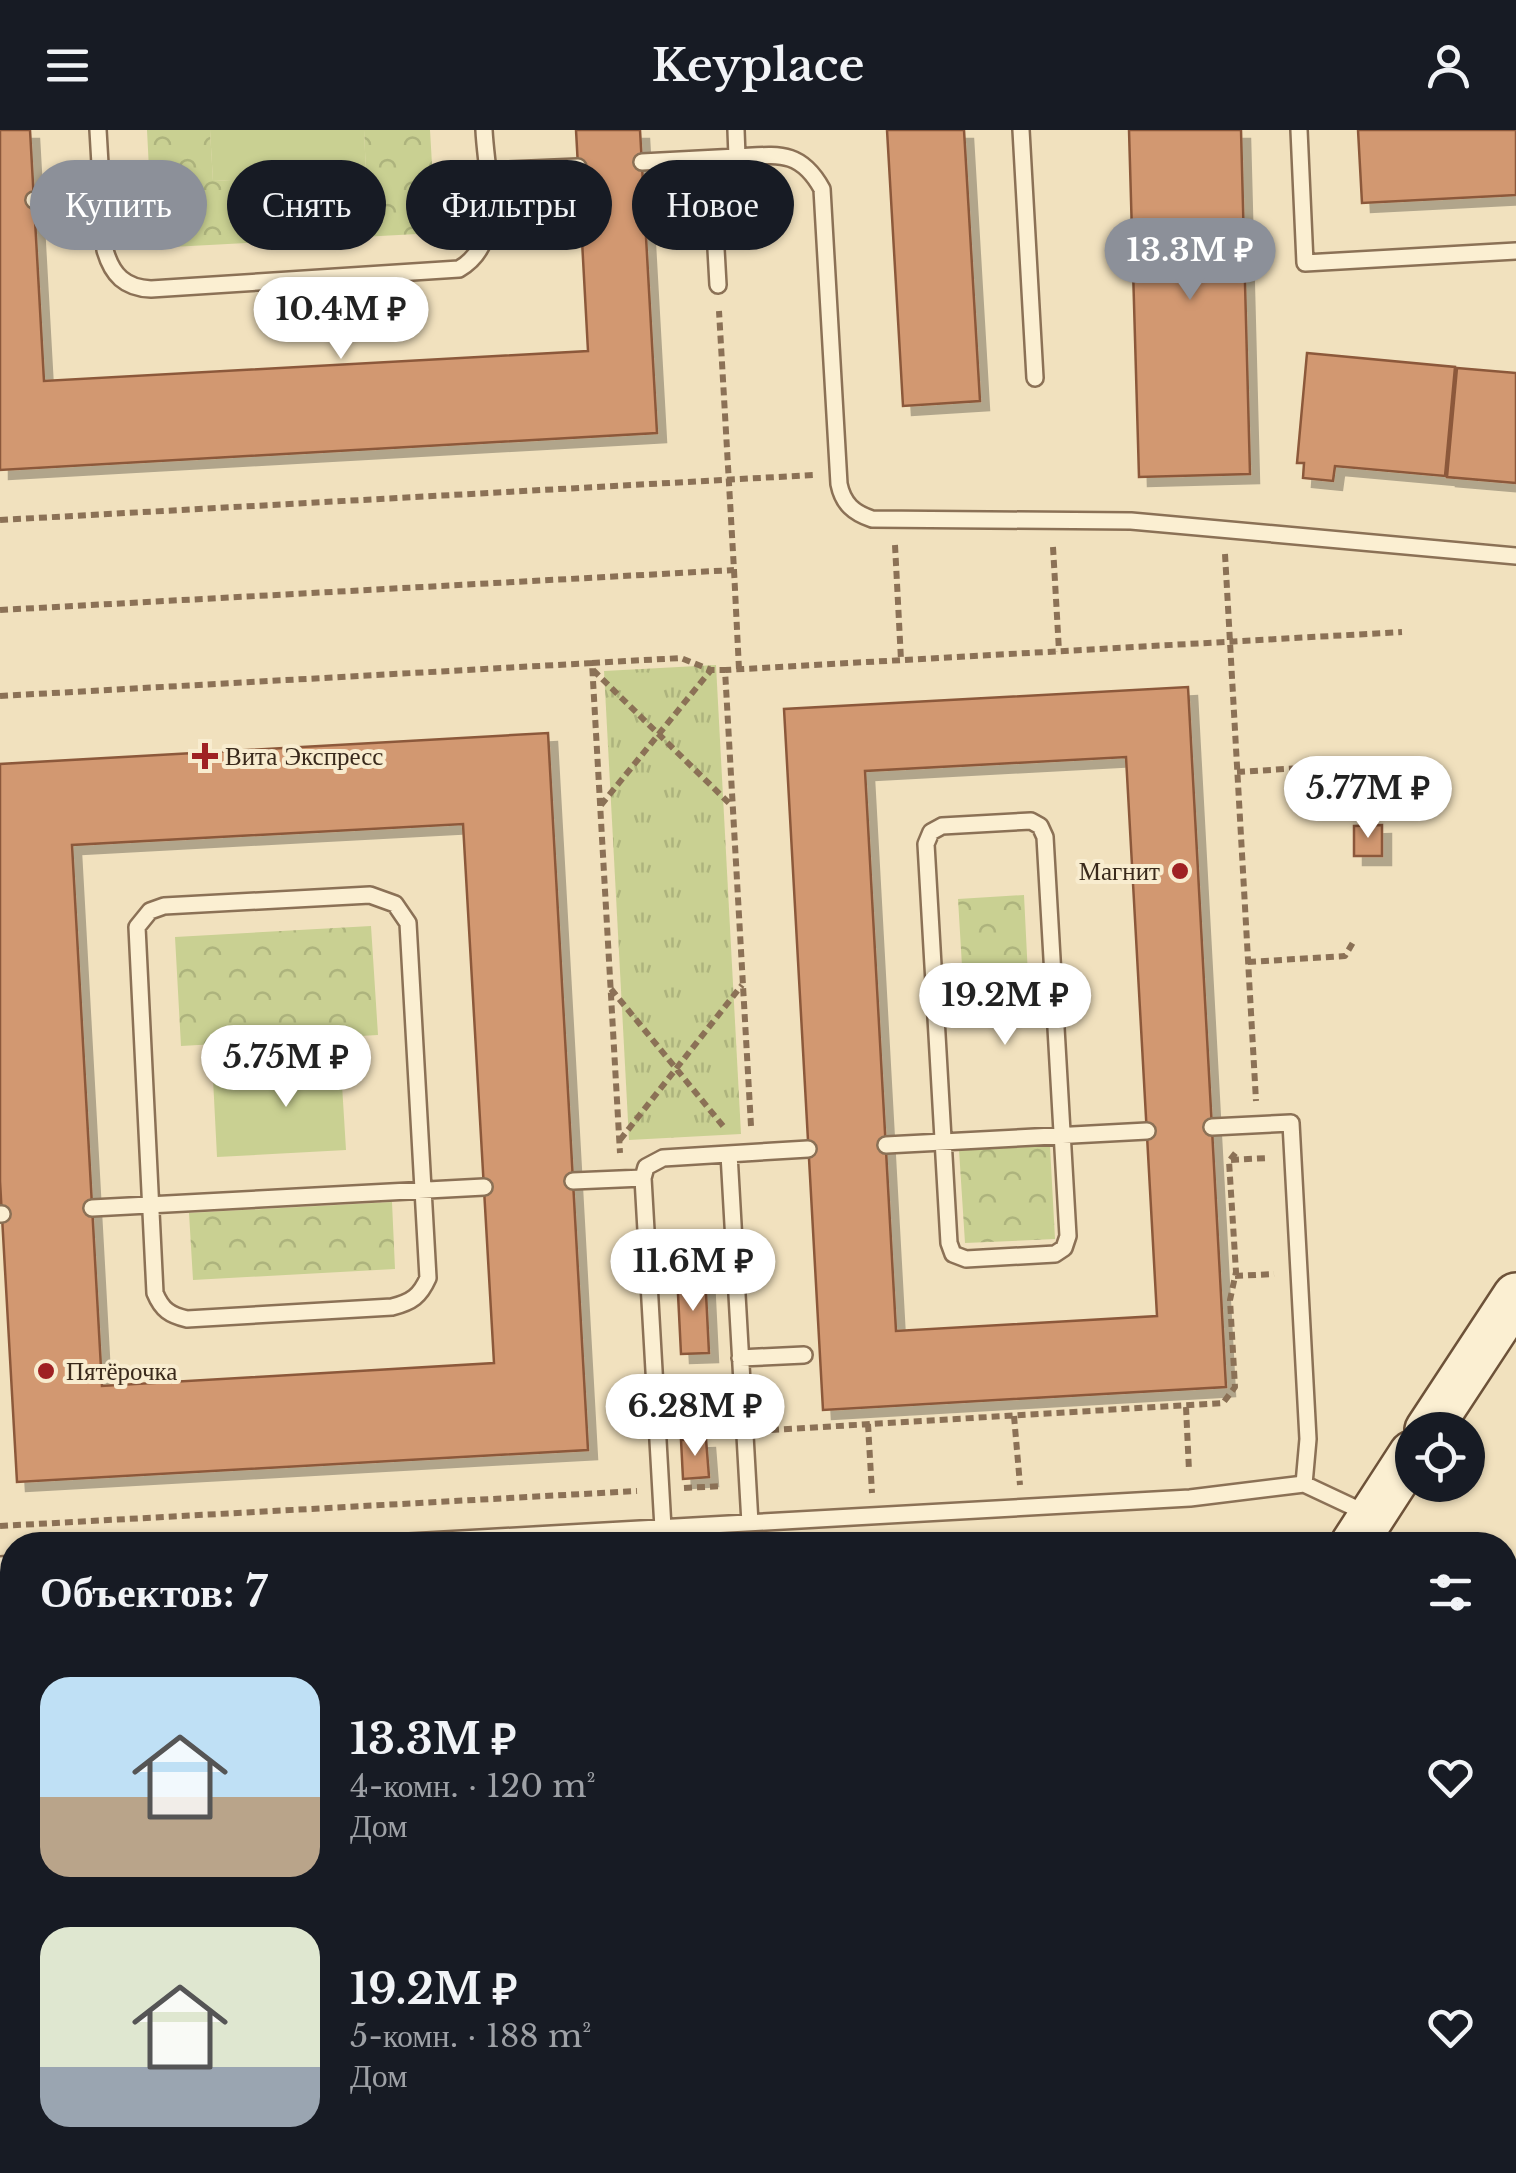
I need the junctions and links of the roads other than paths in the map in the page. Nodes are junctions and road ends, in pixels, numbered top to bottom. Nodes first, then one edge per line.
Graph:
1 (98, 130) edge
2 (484, 130) edge
3 (736, 130) edge
4 (1021, 130) edge
5 (1299, 130) edge
6 (737, 158) junction
7 (711, 159) junction
8 (100, 160) edge
9 (485, 160) edge
10 (688, 160) edge
11 (104, 250) edge
12 (480, 250) edge
13 (1516, 251) edge
14 (718, 285) road end
15 (1034, 378) dead end
16 (1516, 556) edge
17 (1212, 1127) dead end
18 (1146, 1131) dead end
19 (1062, 1136) junction
20 (943, 1142) junction
21 (886, 1145) dead end
22 (808, 1149) dead end
23 (742, 1153) junction
24 (644, 1178) junction
25 (573, 1182) dead end
26 (484, 1187) dead end
27 (423, 1190) junction
28 (150, 1205) junction
29 (92, 1208) dead end
30 (1516, 1296) edge
31 (804, 1355) dead end
32 (740, 1358) junction
33 (1440, 1412) edge
34 (1395, 1480) edge
35 (1304, 1484) junction
36 (750, 1523) junction
37 (663, 1528) junction
38 (1362, 1530) edge
39 (591, 1532) edge

1 - 8 lane
2 - 9 lane
3 - 6 lane
4 - 15 lane
5 - 13 lane
6 - 7 lane
6 - 16 lane
7 - 10 lane
7 - 14 lane
11 - 12 lane
17 - 35 lane
18 - 19 lane
19 - 20 lane
19 - 20 lane
19 - 20 lane
20 - 21 lane
22 - 23 lane
23 - 24 lane
23 - 32 lane
24 - 25 lane
24 - 37 lane
26 - 27 lane
27 - 28 lane
27 - 28 lane
27 - 28 lane
28 - 29 lane
30 - 33 street
31 - 32 lane
32 - 36 lane
34 - 38 street
35 - 36 lane
35 - 38 lane
36 - 37 lane
37 - 39 lane

